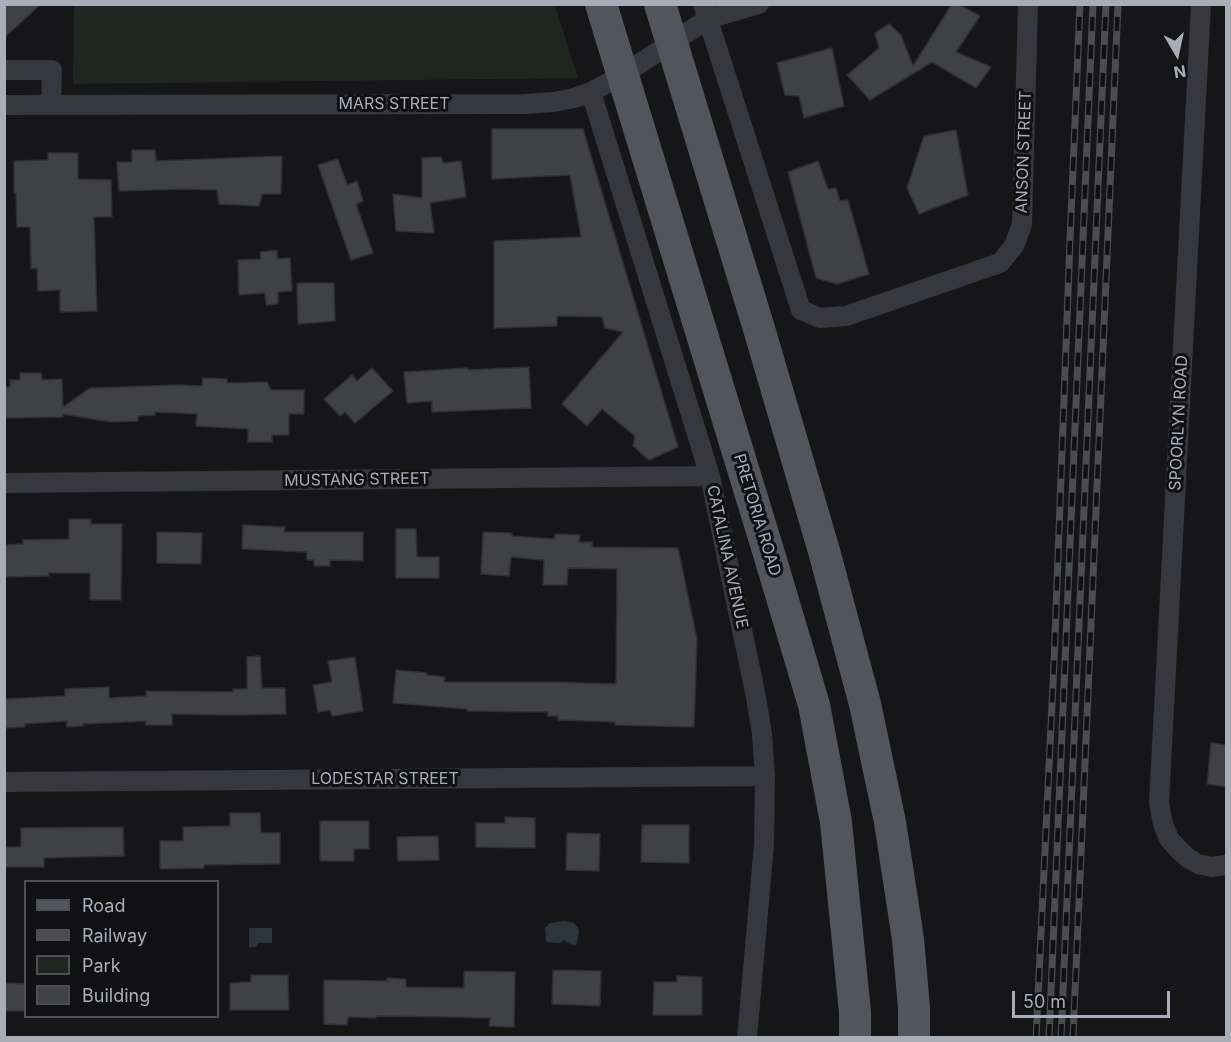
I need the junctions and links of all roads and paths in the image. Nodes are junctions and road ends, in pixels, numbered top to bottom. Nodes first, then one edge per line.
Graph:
1 (601, 4) edge
2 (660, 4) edge
3 (759, 4) edge
4 (1028, 4) edge
5 (1201, 4) edge
6 (706, 12) edge
7 (672, 43) junction
8 (4, 70) edge
9 (622, 75) junction
10 (591, 92) junction
11 (4, 105) edge
12 (51, 105) junction
13 (710, 476) junction
14 (4, 483) edge
15 (765, 776) junction
16 (4, 782) edge
17 (1227, 865) edge
18 (747, 1038) edge
19 (855, 1038) edge
20 (914, 1038) edge

1 - 9 main road, PRETORIA ROAD
2 - 7 main road
3 - 6 street, MARS STREET
4 - 6 street, ANSON STREET
5 - 17 street, SPOORLYN ROAD
6 - 7 street, MARS STREET
7 - 9 street, MARS STREET
7 - 20 main road
8 - 12 street
9 - 10 street, MARS STREET
9 - 19 main road, PRETORIA ROAD
10 - 12 street, MARS STREET
10 - 13 street, CATALINA AVENUE
11 - 12 street, MARS STREET
13 - 14 street, MUSTANG STREET
13 - 15 street, CATALINA AVENUE
15 - 16 street, LODESTAR STREET
15 - 18 street, CATALINA AVENUE

